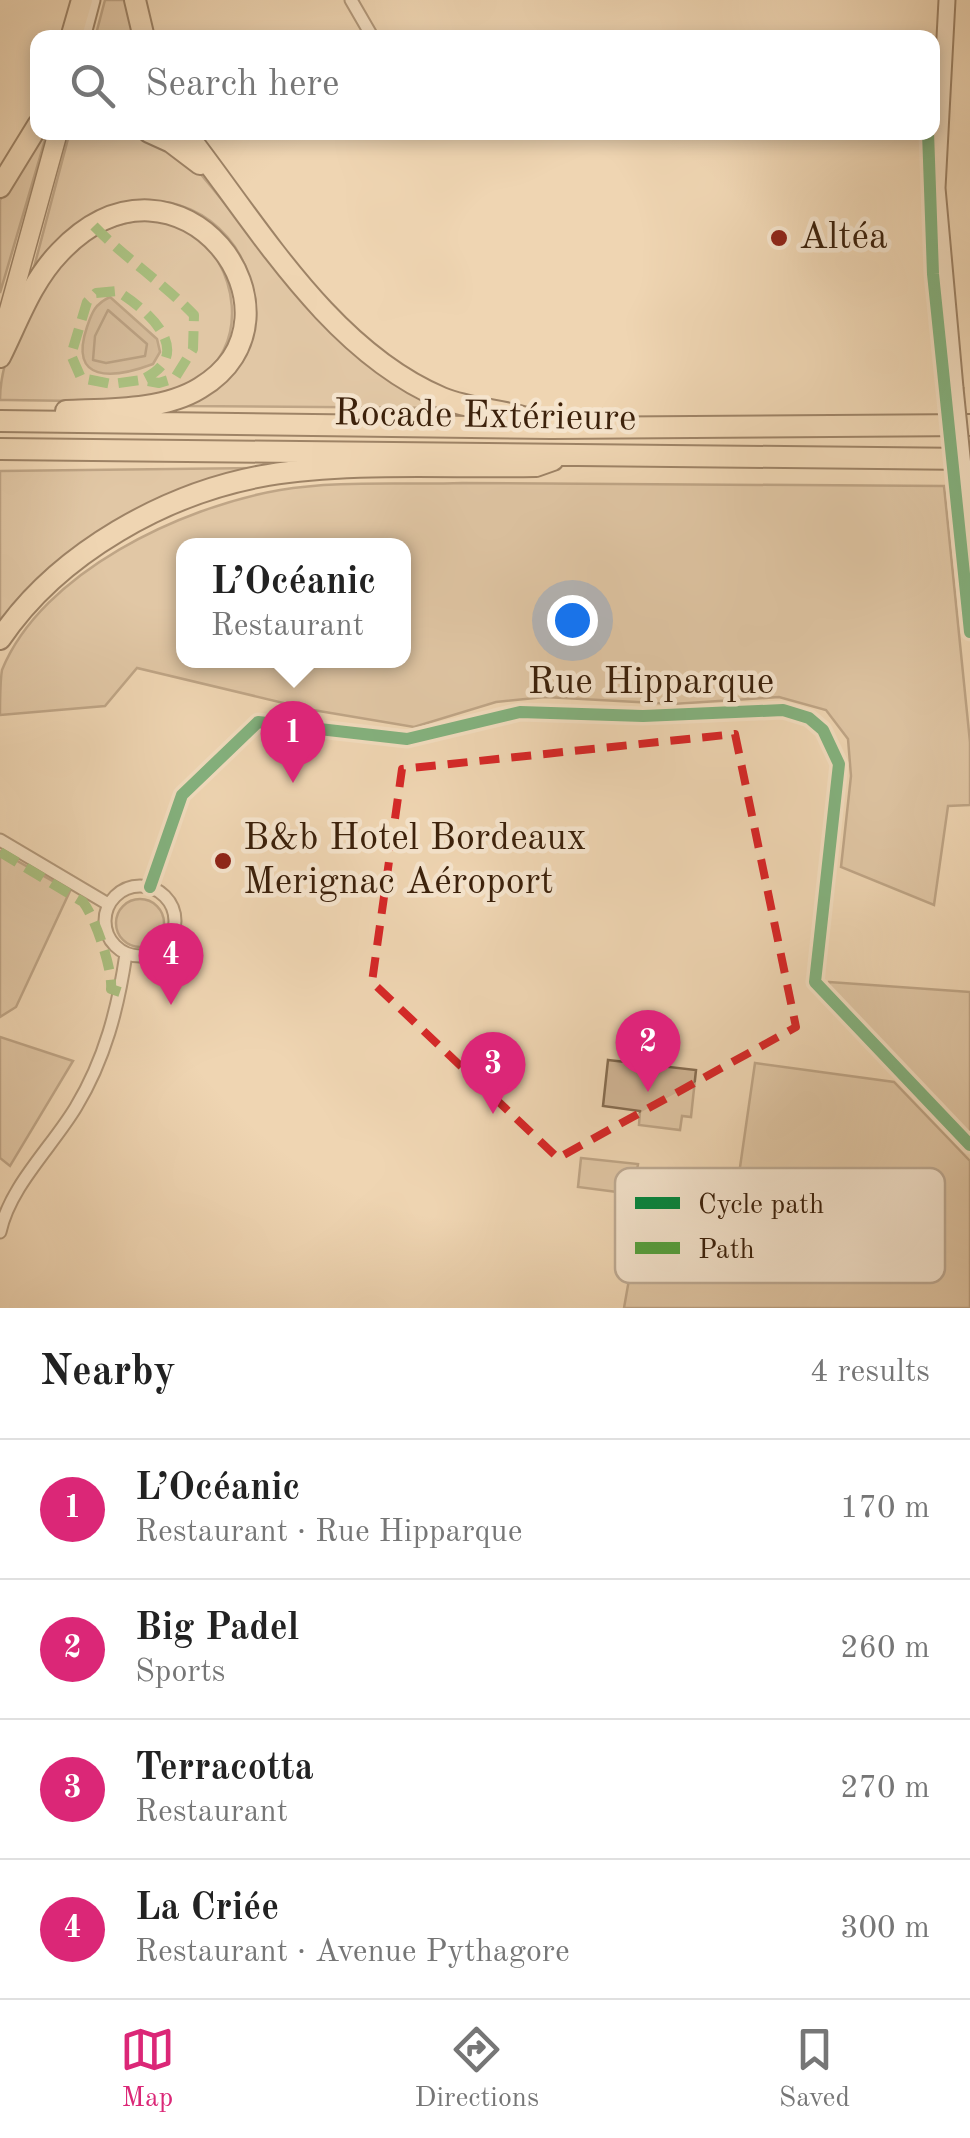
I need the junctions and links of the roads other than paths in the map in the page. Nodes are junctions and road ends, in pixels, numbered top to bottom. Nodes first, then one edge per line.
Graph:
1 (82, 0) edge
2 (92, 0) edge
3 (136, 0) edge
4 (351, 0) edge
5 (947, 0) edge
6 (73, 30) edge
7 (84, 30) edge
8 (142, 30) edge
9 (368, 30) edge
10 (940, 132) edge
11 (30, 138) edge
12 (56, 140) edge
13 (163, 140) edge
14 (191, 140) edge
15 (940, 140) edge
16 (0, 186) edge
17 (323, 311) junction
18 (0, 344) edge
19 (0, 357) edge
20 (0, 413) edge
21 (0, 421) edge
22 (970, 425) edge
23 (551, 428) junction
24 (0, 451) edge
25 (574, 452) junction
26 (970, 459) edge
27 (970, 538) edge
28 (0, 640) edge
29 (0, 840) edge
30 (150, 887) junction
31 (108, 904) junction
32 (126, 954) junction
33 (970, 1145) edge
34 (0, 1232) edge

1 - 6 highway
2 - 7 main road
3 - 8 highway
4 - 9 street
5 - 10 main road, bridge
11 - 16 highway
12 - 18 main road
13 - 17 highway
14 - 17 highway
15 - 27 main road, bridge
17 - 23 highway
19 - 20 highway
21 - 23 highway
22 - 23 highway
24 - 25 highway, Rocade Extérieure
25 - 26 highway, Rocade Extérieure
25 - 28 highway
29 - 31 street
30 - 31 street
30 - 32 street
30 - 33 street, Rue Hipparque
31 - 32 street
32 - 34 street

